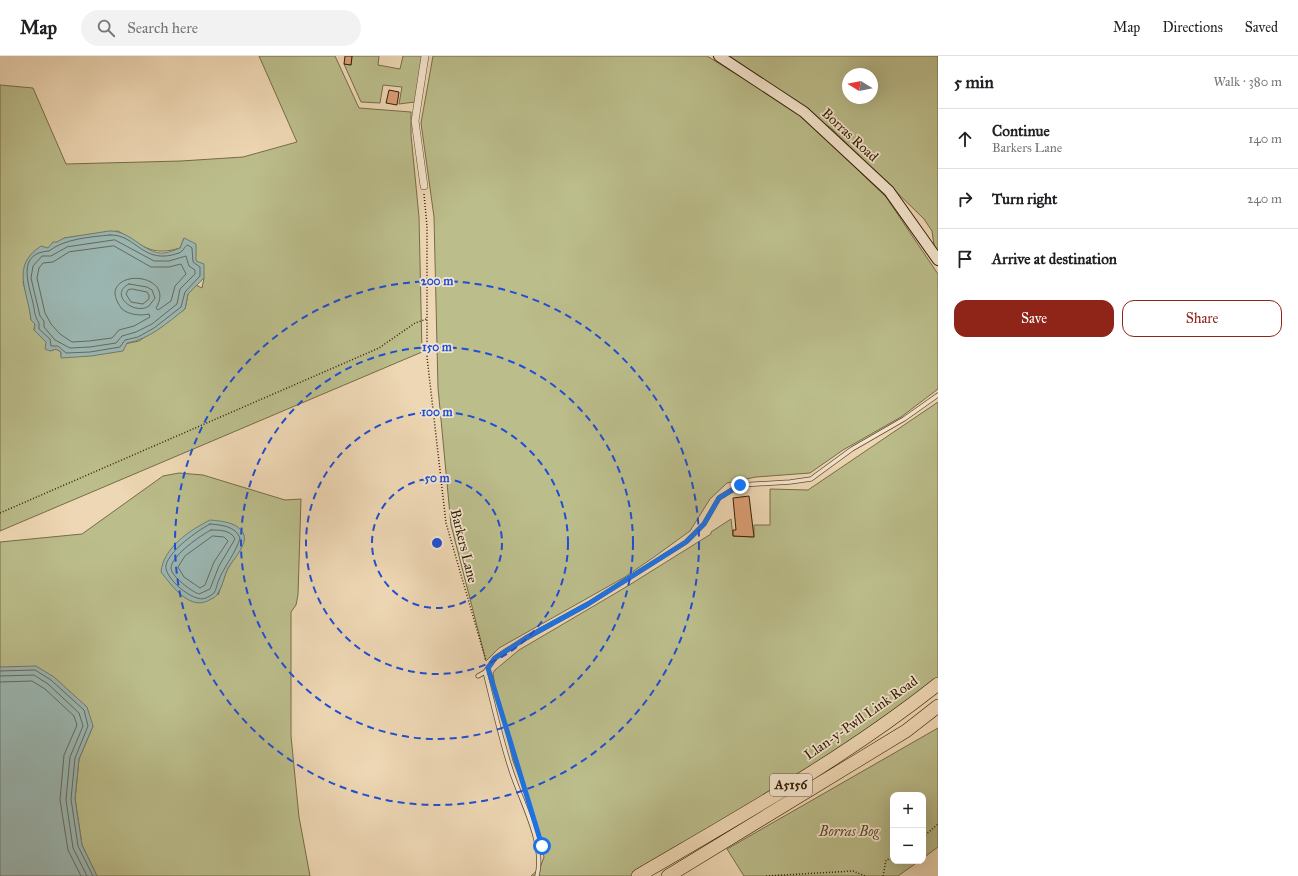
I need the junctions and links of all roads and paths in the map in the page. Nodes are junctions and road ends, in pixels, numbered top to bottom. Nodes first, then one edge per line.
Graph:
1 (426, 56) edge
2 (719, 56) edge
3 (424, 186) joint
4 (938, 260) edge
5 (427, 319) junction
6 (938, 396) edge
7 (0, 514) edge
8 (488, 668) junction
9 (485, 672) junction
10 (478, 676) dead end
11 (938, 684) edge
12 (938, 706) edge
13 (510, 742) dead end
14 (519, 772) dead end
15 (938, 824) edge
16 (926, 834) edge
17 (890, 859) edge
18 (538, 876) edge
19 (638, 876) edge
20 (668, 876) edge
21 (766, 876) edge
22 (865, 876) edge
23 (884, 876) edge

1 - 3 street
2 - 4 street, Borras Road
3 - 5 path, Barkers Lane
5 - 7 path
5 - 8 path, Barkers Lane
6 - 8 lane
8 - 9 lane
9 - 10 lane
9 - 18 lane
11 - 19 highway, Llan-y-Pwll Link Road / A5156
12 - 20 highway, A5156
13 - 14 path
15 - 16 path
17 - 23 path
21 - 22 path

